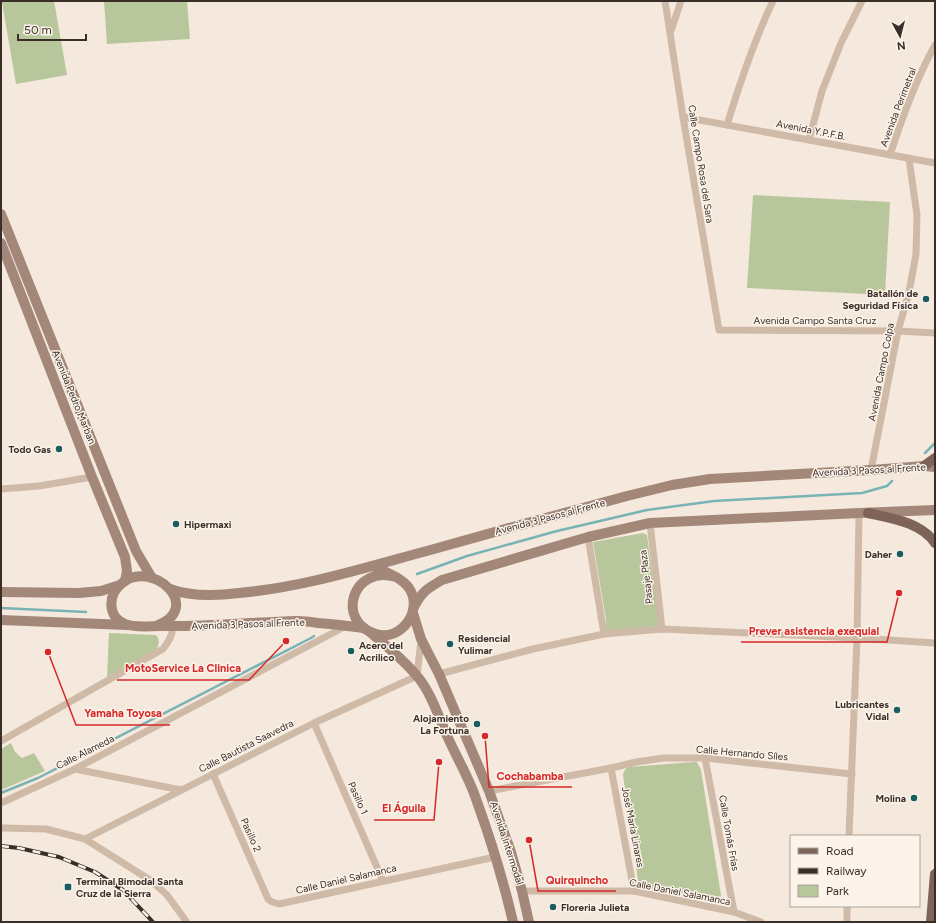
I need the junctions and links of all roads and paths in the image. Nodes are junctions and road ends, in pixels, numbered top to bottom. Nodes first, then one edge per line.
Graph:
1 (665, 1) edge
2 (681, 1) edge
3 (773, 1) edge
4 (862, 1) edge
5 (670, 34) junction
6 (935, 45) edge
7 (683, 116) junction
8 (727, 125) junction
9 (809, 140) junction
10 (890, 155) junction
11 (909, 159) junction
12 (935, 164) edge
13 (1, 214) edge
14 (1, 243) edge
15 (719, 330) joint
16 (898, 331) junction
17 (935, 333) edge
18 (935, 458) edge
19 (924, 466) junction
20 (935, 467) edge
21 (872, 470) junction
22 (92, 477) junction
23 (1, 489) edge
24 (935, 510) edge
25 (864, 513) junction
26 (650, 523) junction
27 (588, 537) junction
28 (935, 543) edge
29 (373, 566) junction
30 (396, 577) junction
31 (152, 578) junction
32 (122, 583) junction
33 (358, 587) junction
34 (170, 590) junction
35 (1, 592) edge
36 (413, 610) junction
37 (1, 620) edge
38 (132, 626) junction
39 (156, 626) junction
40 (346, 626) junction
41 (173, 627) junction
42 (662, 629) junction
43 (367, 630) junction
44 (604, 634) junction
45 (857, 638) junction
46 (421, 640) junction
47 (935, 643) edge
48 (439, 674) junction
49 (417, 676) junction
50 (314, 723) junction
51 (1, 741) edge
52 (706, 758) junction
53 (75, 768) junction
54 (612, 768) junction
55 (213, 774) junction
56 (852, 774) junction
57 (181, 790) junction
58 (490, 792) junction
59 (1, 803) edge
60 (2, 830) edge
61 (849, 835) edge
62 (85, 839) junction
63 (495, 857) junction
64 (935, 874) edge
65 (384, 881) junction
66 (634, 890) junction
67 (522, 891) junction
68 (272, 902) joint
69 (847, 907) edge
70 (734, 912) junction
71 (186, 921) dead end
72 (513, 922) edge
73 (529, 922) edge
74 (761, 922) edge
75 (847, 922) edge
76 (931, 922) edge

1 - 5 street, Calle Campo Rosa del Sara
2 - 5 street
3 - 8 street
4 - 9 street
5 - 7 street, Calle Campo Rosa del Sara
6 - 10 street, Avenida Perimetral
7 - 8 street, Avenida Y.P.F.B.
7 - 15 street, Calle Campo Rosa del Sara
8 - 9 street, Avenida Y.P.F.B.
9 - 10 street, Avenida Y.P.F.B.
10 - 11 street, Avenida Y.P.F.B.
11 - 12 street, Avenida Y.P.F.B.
11 - 16 street, Avenida Campo Colpa
13 - 31 main road, Avenida Pedro Marban
14 - 22 main road, Avenida Pedro Marban
15 - 16 street, Avenida Campo Santa Cruz
16 - 17 street, Avenida Campo Santa Cruz
16 - 21 street, Avenida Campo Colpa
18 - 19 main road
19 - 20 main road, Avenida 3 Pasos al Frente
19 - 21 main road, Avenida 3 Pasos al Frente
21 - 29 main road, Avenida 3 Pasos al Frente
22 - 23 street
22 - 32 main road, Avenida Pedro Marban
24 - 25 main road
25 - 26 main road
25 - 28 main road
25 - 45 street
26 - 27 main road
26 - 42 street, Pasaje Plaza
27 - 36 main road
27 - 44 street
29 - 30 main road
29 - 33 main road
29 - 34 main road, Avenida 3 Pasos al Frente
30 - 33 main road
30 - 36 main road
31 - 32 main road
31 - 34 main road
32 - 35 main road
32 - 38 main road
33 - 43 main road
34 - 39 main road
36 - 43 main road
36 - 46 main road, Avenida Intermodal
37 - 38 main road
38 - 39 main road
39 - 41 main road, Avenida 3 Pasos al Frente
40 - 41 main road, Avenida 3 Pasos al Frente
40 - 43 main road, Avenida 3 Pasos al Frente
40 - 53 street, Calle Alameda
41 - 51 street
42 - 44 street
42 - 45 street
43 - 49 main road, Avenida Intermodal
44 - 48 street
45 - 47 street
45 - 56 street
46 - 48 main road, Avenida Intermodal
46 - 49 street
48 - 58 main road, Avenida Intermodal
49 - 50 street, Calle Bautista Saavedra
49 - 63 main road, Avenida Intermodal
50 - 55 street, Calle Bautista Saavedra
50 - 65 street, Pasillo 1
52 - 54 street, Calle Hernando Síles
52 - 56 street, Calle Hernando Síles
52 - 70 street, Calle Tomás Frías
53 - 57 street
53 - 59 street, Calle Alameda
54 - 58 street, Calle Hernando Síles
54 - 66 street, José María Linares
55 - 57 street, Calle Bautista Saavedra
55 - 68 street, Pasillo 2
56 - 61 street
57 - 62 street, Calle Bautista Saavedra
58 - 67 main road, Avenida Intermodal
60 - 62 street
62 - 71 street
63 - 65 street, Calle Daniel Salamanca
63 - 72 main road, Avenida Intermodal
64 - 76 main road
65 - 68 street, Calle Daniel Salamanca
66 - 67 street, Calle Daniel Salamanca
66 - 70 street, Calle Daniel Salamanca
67 - 73 main road, Avenida Intermodal
69 - 75 street
70 - 74 street, Calle Daniel Salamanca

